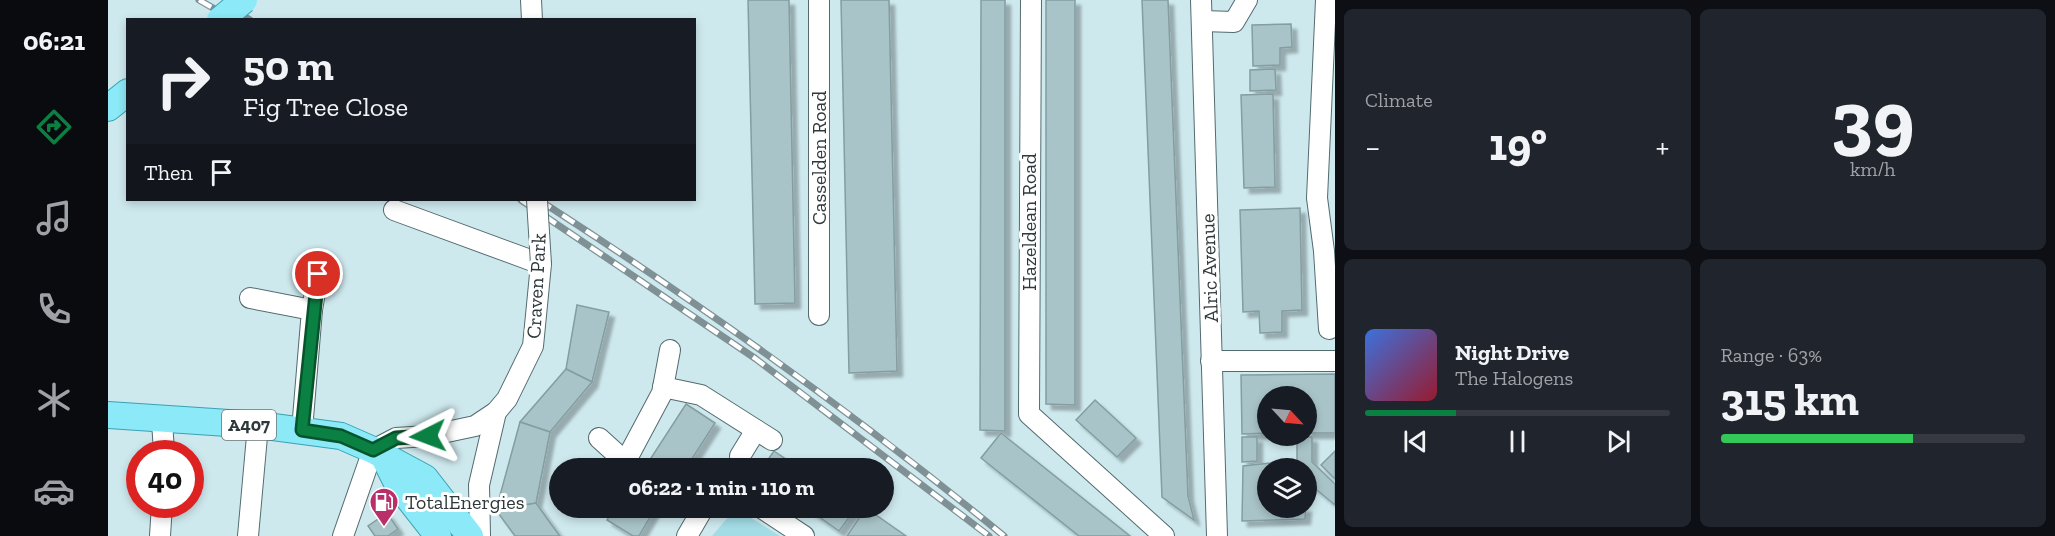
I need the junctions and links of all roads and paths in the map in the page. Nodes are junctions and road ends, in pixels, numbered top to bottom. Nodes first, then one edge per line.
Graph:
1 (244, 0) edge
2 (531, 0) edge
3 (819, 0) edge
4 (1031, 0) edge
5 (1201, 0) edge
6 (1247, 0) edge
7 (1326, 0) edge
8 (222, 18) edge
9 (532, 18) edge
10 (1202, 21) junction
11 (1329, 67) edge
12 (126, 94) edge
13 (108, 108) edge
14 (537, 201) edge
15 (394, 210) dead end
16 (541, 264) junction
17 (318, 274) dead end
18 (250, 298) dead end
19 (312, 310) junction
20 (819, 315) dead end
21 (1329, 329) dead end
22 (670, 350) dead end
23 (1211, 361) junction
24 (1335, 361) edge
25 (663, 387) junction
26 (496, 412) junction
27 (108, 415) edge
28 (162, 420) junction
29 (258, 425) junction
30 (302, 430) junction
31 (599, 438) dead end
32 (163, 440) edge
33 (378, 453) junction
34 (740, 456) dead end
35 (618, 458) edge
36 (630, 458) edge
37 (161, 518) edge
38 (777, 518) edge
39 (160, 536) edge
40 (248, 536) edge
41 (343, 536) edge
42 (438, 536) edge
43 (470, 536) edge
44 (480, 536) edge
45 (804, 536) edge
46 (1164, 536) edge
47 (1217, 536) edge

1 - 8 main road, bridge
2 - 9 street
3 - 20 street, Casselden Road
4 - 46 street, Hazeldean Road
5 - 10 street, Alric Avenue
6 - 10 street
7 - 11 street
10 - 23 street, Alric Avenue
11 - 21 street
12 - 13 main road
14 - 16 street, Craven Park, bridge
15 - 16 street
16 - 26 street, Craven Park
17 - 19 street
18 - 19 street
19 - 30 street
22 - 25 street
23 - 24 street
23 - 47 street, Alric Avenue
25 - 34 street
25 - 36 street
26 - 33 street, Craven Park
26 - 44 street
27 - 28 main road, A407
28 - 29 main road, A407
28 - 32 street
29 - 30 main road, A407
29 - 40 street
30 - 33 main road, A407
31 - 35 street
33 - 41 street
33 - 42 main road
33 - 43 main road, A407
37 - 39 street
38 - 45 street

